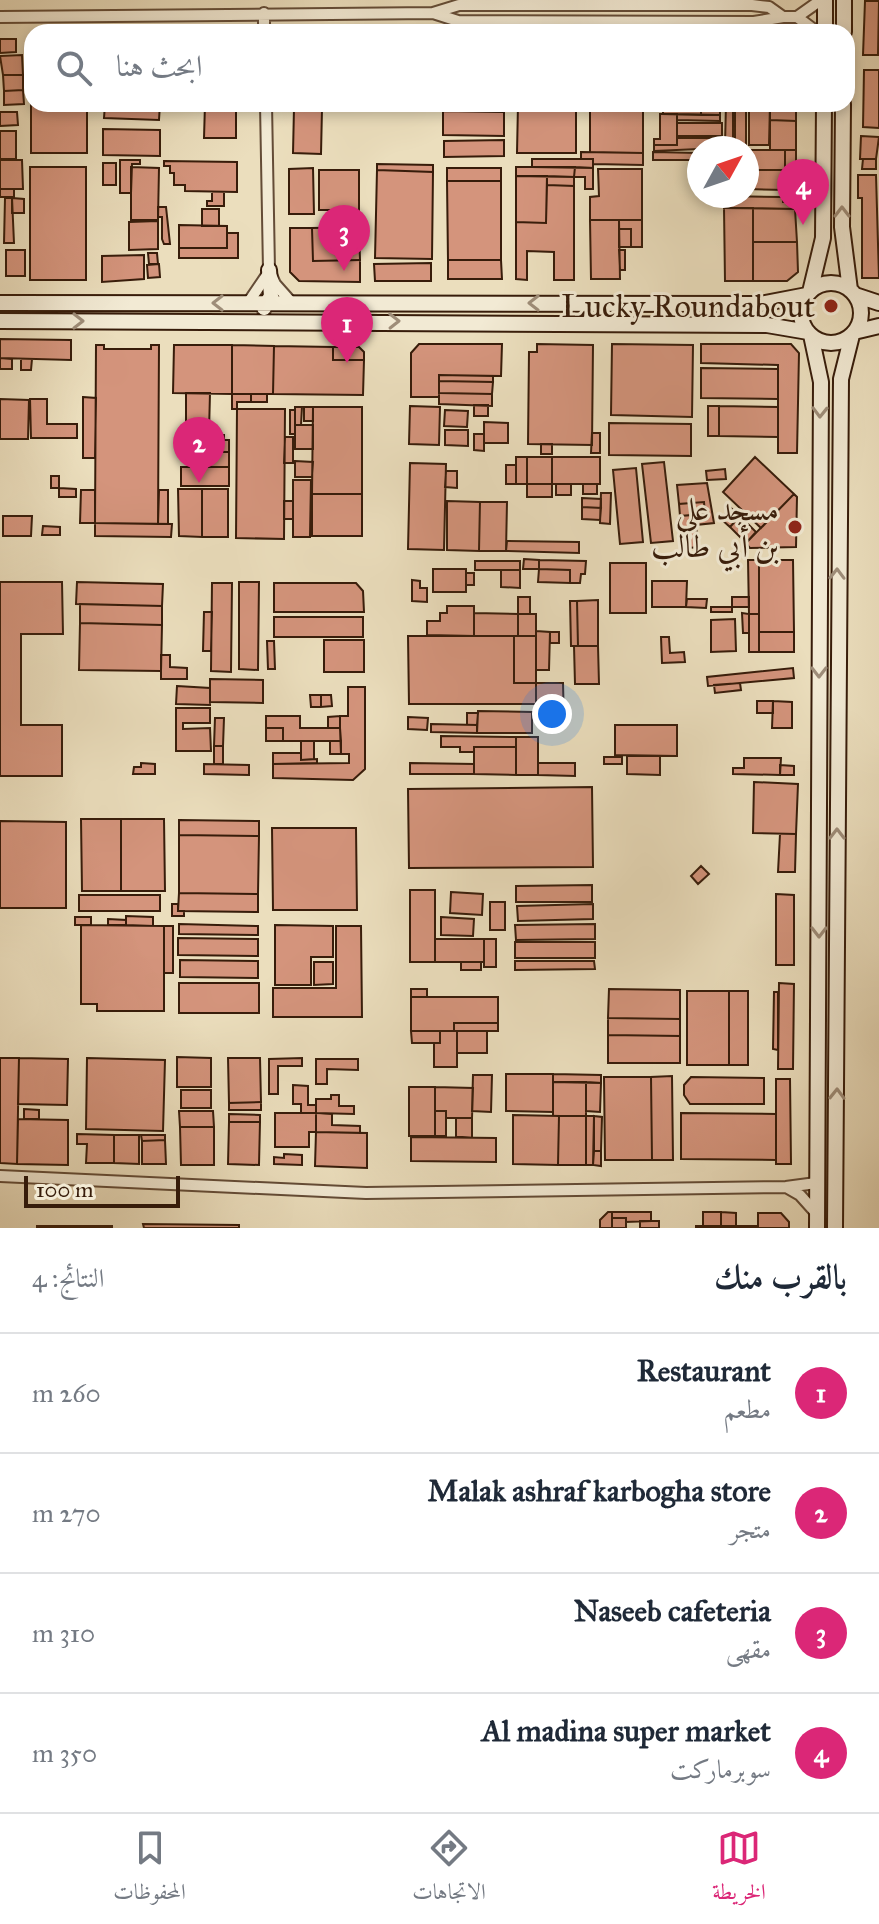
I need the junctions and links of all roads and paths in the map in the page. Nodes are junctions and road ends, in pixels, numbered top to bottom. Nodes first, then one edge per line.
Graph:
1 (823, 0) edge
2 (844, 0) edge
3 (264, 13) junction
4 (433, 13) junction
5 (0, 17) edge
6 (783, 17) junction
7 (797, 17) junction
8 (264, 24) edge
9 (806, 24) edge
10 (824, 24) edge
11 (844, 24) edge
12 (266, 112) edge
13 (824, 112) edge
14 (843, 112) edge
15 (269, 270) junction
16 (853, 292) junction
17 (808, 293) junction
18 (291, 302) junction
19 (0, 303) edge
20 (248, 303) junction
21 (269, 303) junction
22 (879, 303) edge
23 (0, 321) edge
24 (243, 321) junction
25 (879, 326) edge
26 (809, 334) junction
27 (853, 334) junction
28 (820, 1120) junction
29 (837, 1160) junction
30 (0, 1176) edge
31 (816, 1183) junction
32 (786, 1187) junction
33 (817, 1221) edge
34 (833, 1228) edge

1 - 7 street
1 - 10 main road
2 - 11 main road
3 - 4 street
3 - 5 street
3 - 8 street
4 - 6 street
4 - 6 street
6 - 7 street
7 - 9 street
12 - 15 street
13 - 17 main road
16 -> 14 main road
15 - 18 street
15 - 20 street
15 - 21 main road
16 - 17 main road
16 - 22 main road
16 - 27 main road
17 -> 18 main road
17 - 26 main road
18 - 21 main road
20 -> 19 main road
20 - 21 main road
21 - 24 main road
23 -> 24 main road
24 -> 26 main road
25 - 27 main road
26 - 27 main road
26 -> 28 main road
29 -> 27 main road
28 - 29 main road
28 - 31 main road
29 - 34 main road
30 - 32 street
31 - 32 street
31 - 33 main road
31 - 34 main road
32 - 33 street

